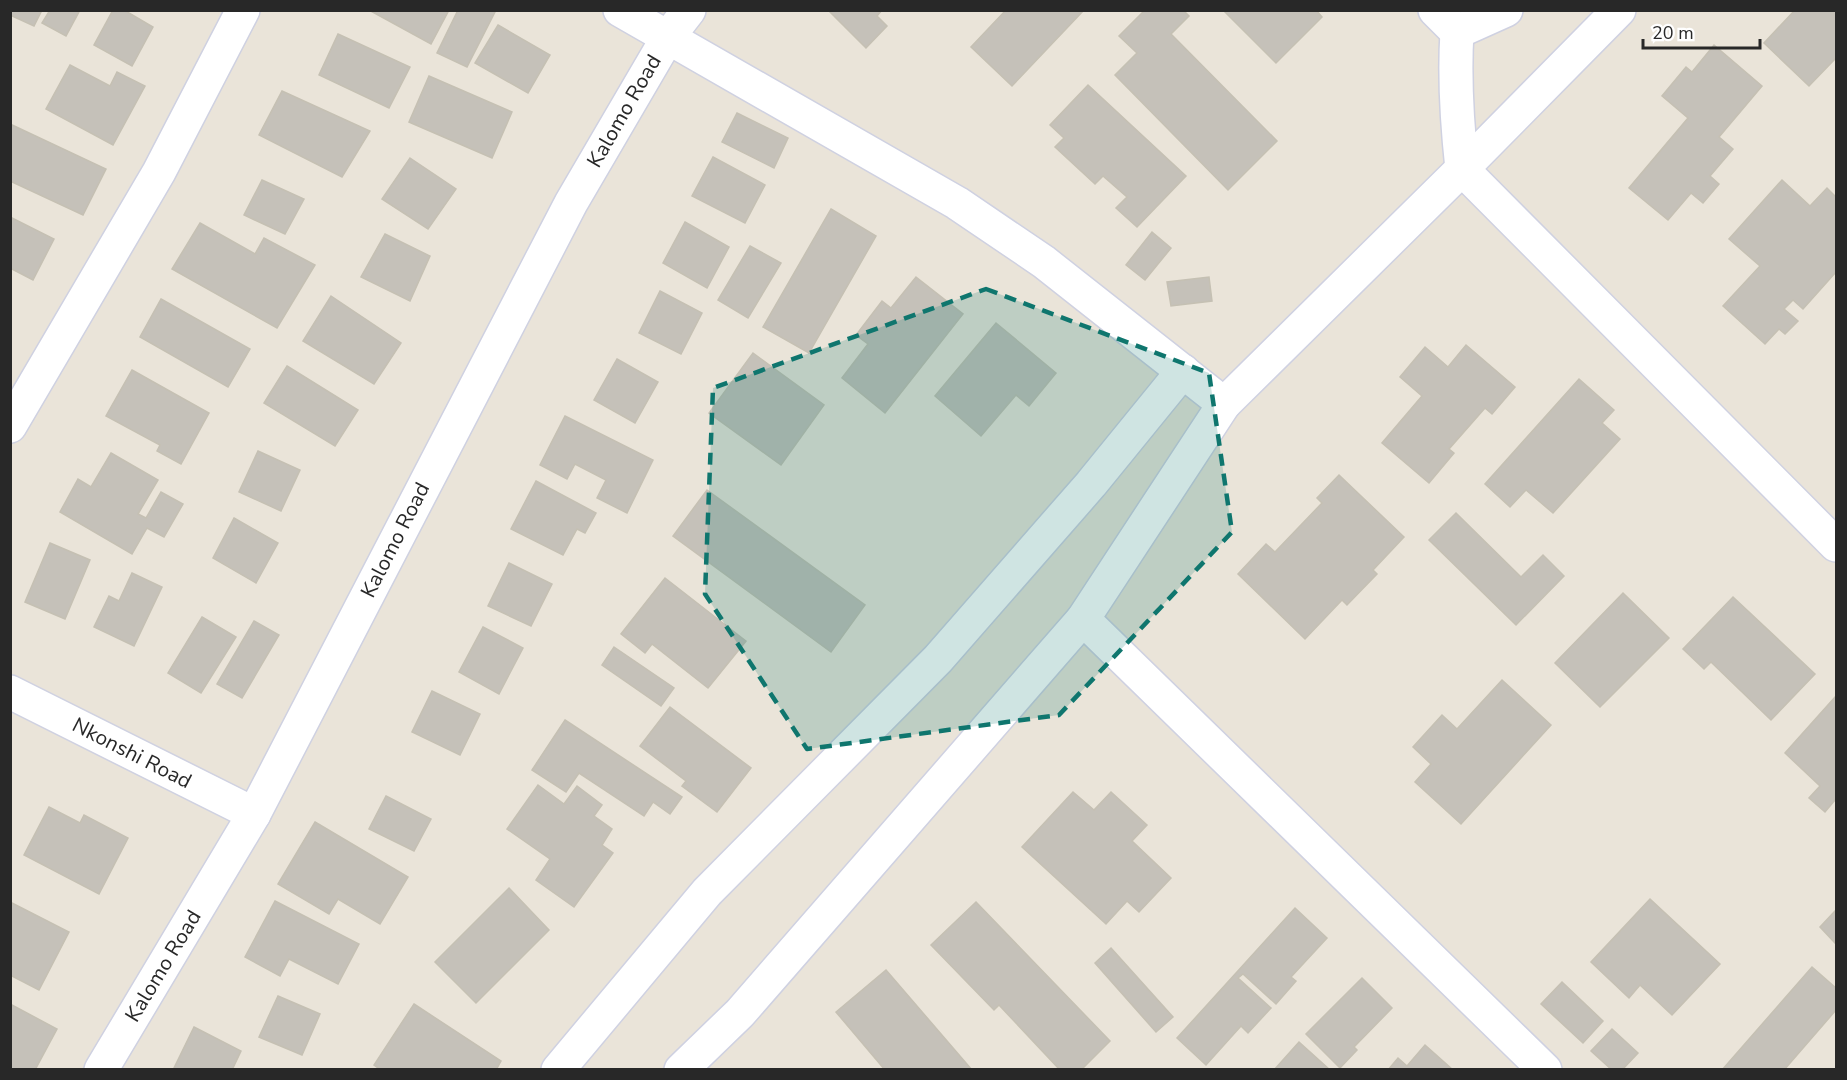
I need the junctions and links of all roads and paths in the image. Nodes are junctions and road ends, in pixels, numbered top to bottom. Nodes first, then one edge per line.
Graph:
1 (243, 10) edge
2 (620, 10) edge
3 (689, 10) edge
4 (1506, 10) edge
5 (1619, 10) edge
6 (1446, 21) edge
7 (668, 37) junction
8 (1462, 169) junction
9 (1183, 371) junction
10 (1224, 404) junction
11 (10, 426) edge
12 (1836, 545) edge
13 (1083, 619) junction
14 (10, 692) edge
15 (254, 814) junction
16 (101, 1070) edge
17 (558, 1070) edge
18 (681, 1070) edge
19 (1545, 1070) edge

1 - 11 street
2 - 7 street
3 - 7 street, Kalomo Road
4 - 6 street
5 - 8 street
6 - 8 street
7 - 9 street
7 - 15 street, Kalomo Road
8 - 10 street
8 - 12 street
9 - 10 street
9 - 17 street
10 - 13 street
13 - 18 street
13 - 19 street
14 - 15 street, Nkonshi Road
15 - 16 street, Kalomo Road

